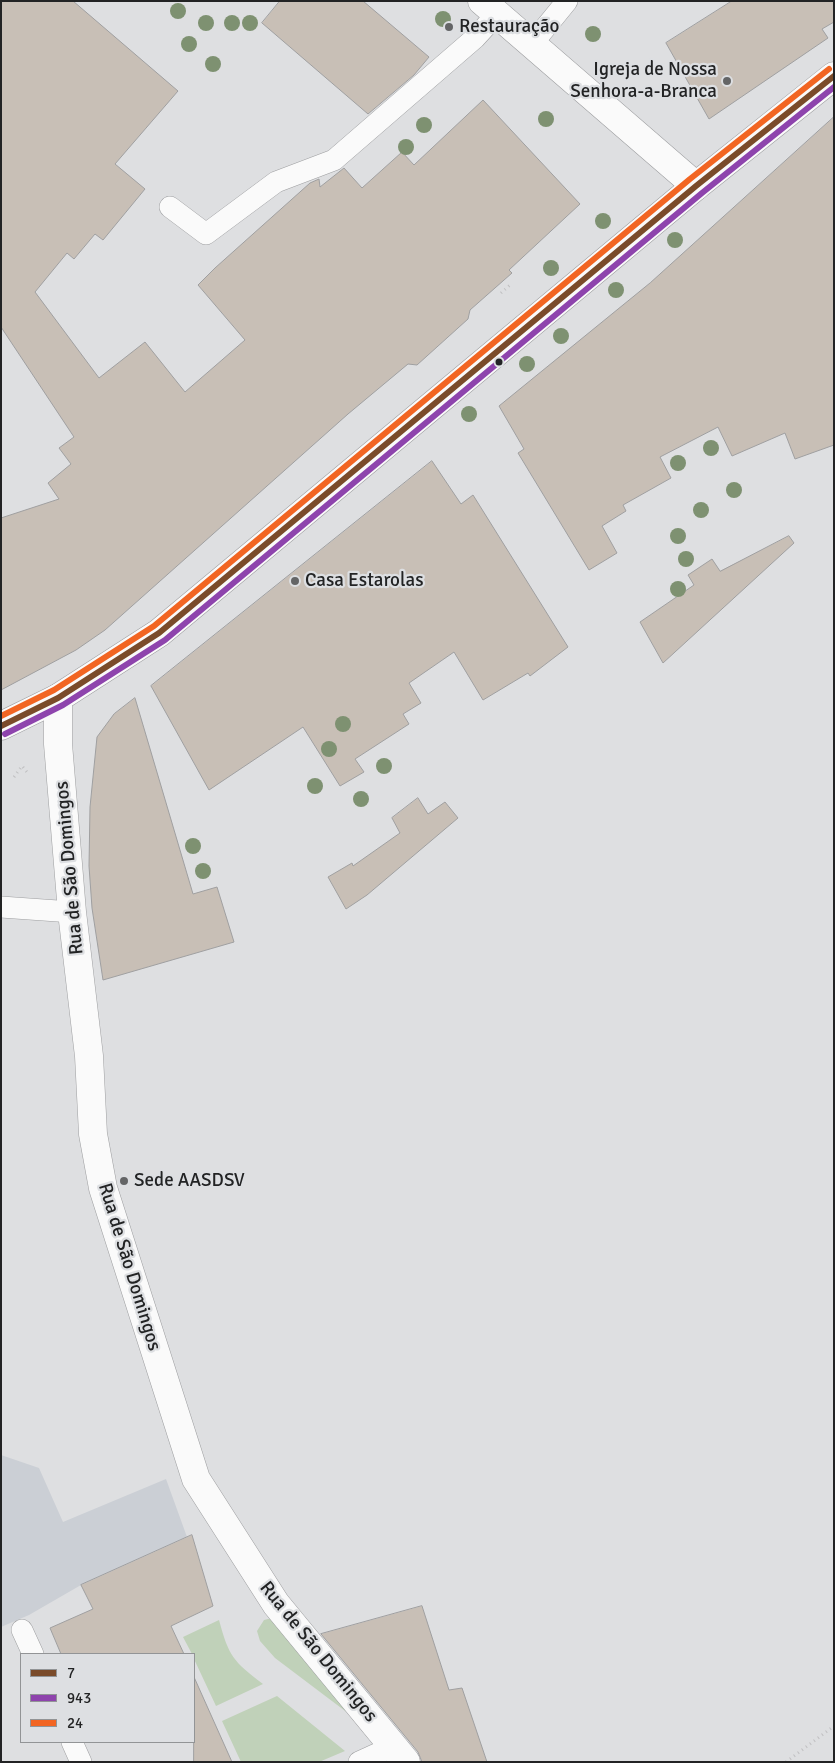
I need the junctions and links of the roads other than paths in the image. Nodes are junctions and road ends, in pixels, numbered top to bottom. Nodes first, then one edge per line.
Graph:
1 (567, 1) edge
2 (490, 7) edge
3 (532, 44) junction
4 (834, 76) edge
5 (696, 186) junction
6 (170, 207) dead end
7 (58, 698) junction
8 (1, 726) edge
9 (1, 907) edge
10 (72, 912) junction
11 (22, 1630) dead end
12 (33, 1653) edge
13 (72, 1743) edge
14 (400, 1754) edge
15 (81, 1762) edge
16 (359, 1762) edge

1 - 3 lane
2 - 3 street
2 - 6 lane
3 - 5 street
4 - 5 street
5 - 7 street
7 - 8 street
7 - 10 street, Rua de São Domingos
9 - 10 lane
10 - 14 street, Rua de São Domingos
11 - 12 lane
13 - 15 lane
14 - 16 lane

